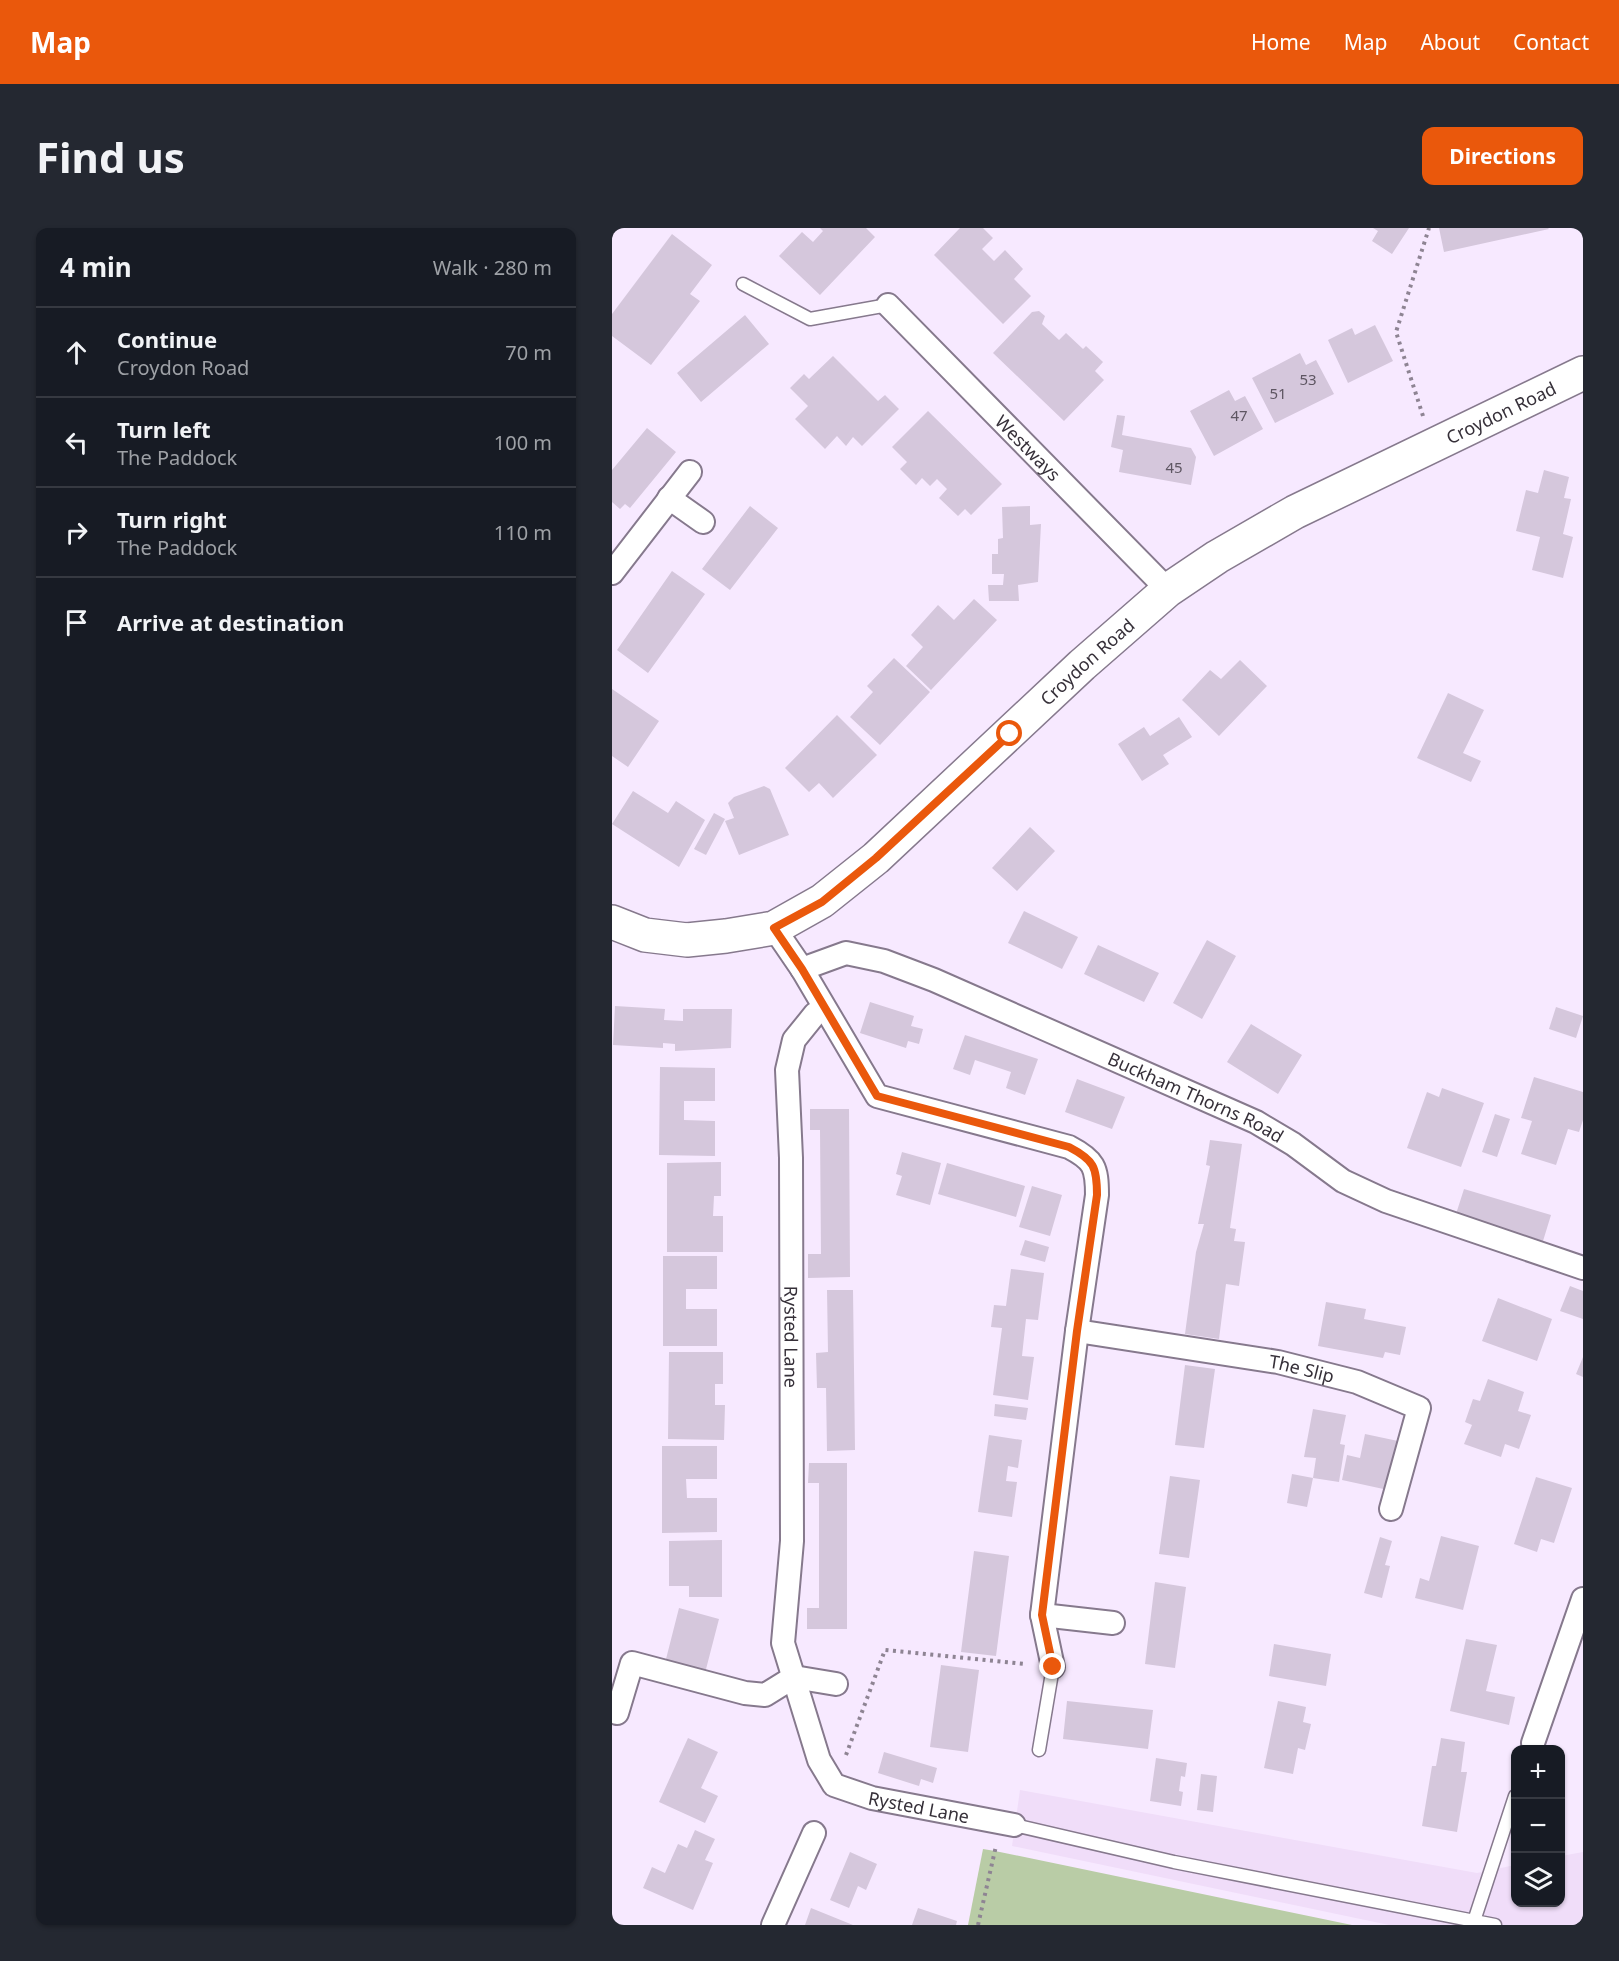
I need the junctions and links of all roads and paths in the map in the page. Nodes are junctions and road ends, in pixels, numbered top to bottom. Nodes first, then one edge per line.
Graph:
1 (1429, 228) edge
2 (743, 284) dead end
3 (888, 305) joint
4 (1583, 373) edge
5 (1433, 445) junction
6 (690, 472) dead end
7 (669, 498) junction
8 (703, 522) dead end
9 (612, 573) edge
10 (1168, 590) junction
11 (612, 922) edge
12 (774, 928) junction
13 (802, 969) junction
14 (824, 1008) junction
15 (1583, 1268) edge
16 (1077, 1331) junction
17 (1391, 1509) dead end
18 (1583, 1599) edge
19 (1042, 1615) junction
20 (1113, 1623) dead end
21 (1053, 1667) junction
22 (794, 1677) junction
23 (836, 1684) dead end
24 (617, 1713) dead end
25 (1532, 1745) edge
26 (1039, 1750) dead end
27 (834, 1785) junction
28 (1514, 1799) edge
29 (1006, 1823) junction
30 (814, 1833) dead end
31 (1474, 1921) junction
32 (773, 1925) edge
33 (978, 1925) edge
34 (1495, 1925) edge

1 - 5 path
2 - 3 lane
3 - 10 street, Westways
4 - 5 main road, Croydon Road
5 - 10 main road, Croydon Road
6 - 7 street
7 - 8 street
7 - 9 street
10 - 12 main road, Croydon Road
11 - 12 main road, Croydon Road
12 - 13 street
13 - 14 street
13 - 15 street, Buckham Thorns Road
14 - 16 street
14 - 22 street, Rysted Lane
16 - 17 street, The Slip
16 - 19 street
18 - 25 street
19 - 20 street
19 - 21 street
21 - 26 lane
21 - 27 path
22 - 23 street
22 - 24 street
22 - 27 street, Rysted Lane
27 - 29 street, Rysted Lane
28 - 31 lane
29 - 31 lane
29 - 33 path
30 - 32 street
31 - 34 lane

